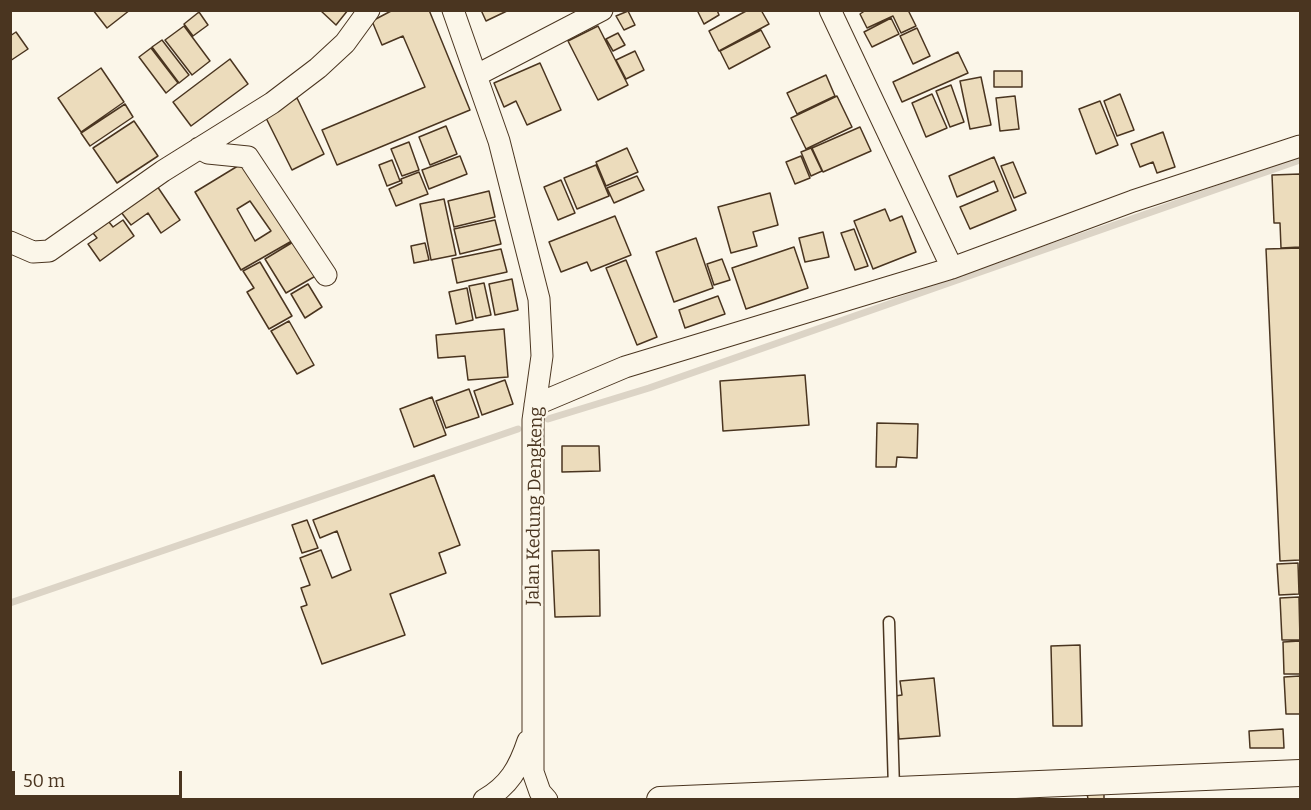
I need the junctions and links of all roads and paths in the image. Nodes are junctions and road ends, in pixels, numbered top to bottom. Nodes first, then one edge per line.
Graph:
1 (369, 10) edge
2 (453, 10) edge
3 (602, 10) edge
4 (831, 10) edge
5 (477, 75) junction
6 (1300, 146) edge
7 (199, 148) junction
8 (10, 242) edge
9 (952, 268) junction
10 (326, 274) dead end
11 (536, 405) junction
12 (889, 622) dead end
13 (533, 727) junction
14 (1300, 773) edge
15 (894, 790) junction
16 (484, 800) edge
17 (547, 800) edge
18 (660, 800) edge

1 - 7 street
2 - 5 street, Jalan Kedung Dengkeng
3 - 5 street
4 - 9 street
5 - 11 street, Jalan Kedung Dengkeng
6 - 9 street
7 - 8 street
7 - 10 street
9 - 11 street
11 - 13 street, Jalan Kedung Dengkeng
12 - 15 lane
13 - 16 street
13 - 17 street, Jalan Kedung Dengkeng
14 - 15 street
15 - 18 street

